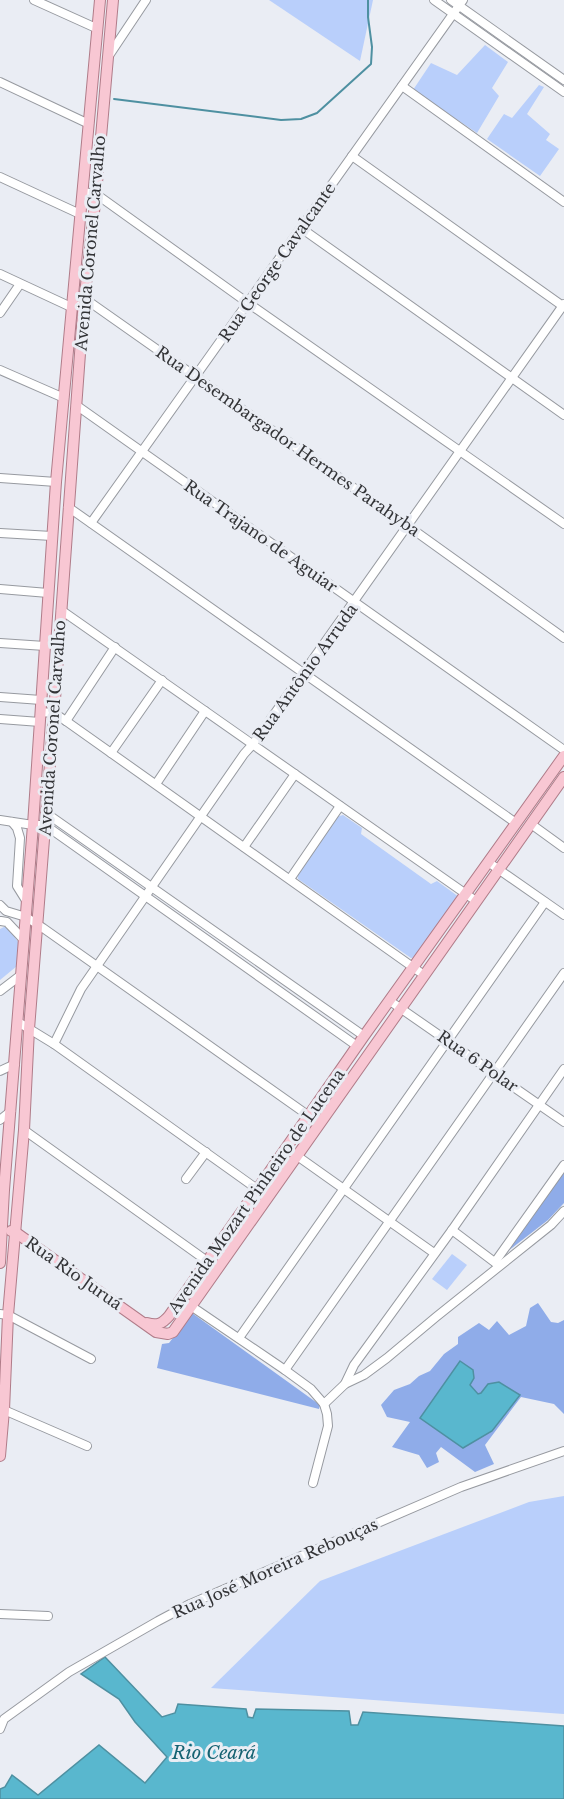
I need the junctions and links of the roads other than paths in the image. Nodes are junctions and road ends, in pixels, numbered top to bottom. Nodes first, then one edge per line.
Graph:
1 (34, 0) edge
2 (100, 0) edge
3 (113, 0) edge
4 (146, 0) edge
5 (434, 0) edge
6 (451, 0) edge
7 (461, 3) edge
8 (453, 14) junction
9 (96, 28) junction
10 (108, 58) junction
11 (0, 82) edge
12 (563, 85) edge
13 (402, 86) junction
14 (89, 122) junction
15 (352, 156) junction
16 (0, 177) edge
17 (83, 192) junction
18 (96, 194) junction
19 (564, 202) edge
20 (80, 214) junction
21 (301, 228) junction
22 (0, 274) edge
23 (20, 284) junction
24 (248, 303) junction
25 (84, 304) junction
26 (564, 306) edge
27 (71, 307) junction
28 (0, 313) edge
29 (0, 370) edge
30 (196, 376) junction
31 (512, 377) junction
32 (64, 398) junction
33 (76, 405) junction
34 (564, 415) edge
35 (461, 450) junction
36 (141, 452) junction
37 (0, 478) edge
38 (56, 482) junction
39 (69, 507) junction
40 (91, 523) junction
41 (564, 524) edge
42 (408, 526) junction
43 (0, 533) edge
44 (52, 536) junction
45 (0, 589) edge
46 (48, 592) junction
47 (355, 601) junction
48 (61, 610) junction
49 (564, 638) edge
50 (0, 643) edge
51 (45, 646) junction
52 (115, 647) junction
53 (303, 673) junction
54 (162, 680) junction
55 (0, 697) edge
56 (40, 711) junction
57 (205, 711) junction
58 (54, 713) junction
59 (0, 719) edge
60 (66, 721) junction
61 (253, 744) junction
62 (564, 750) edge
63 (111, 753) junction
64 (564, 756) edge
65 (295, 774) junction
66 (550, 777) junction
67 (563, 782) edge
68 (156, 784) junction
69 (340, 806) junction
70 (46, 813) junction
71 (201, 817) junction
72 (0, 820) edge
73 (12, 822) junction
74 (516, 823) junction
75 (531, 824) junction
76 (33, 825) junction
77 (45, 825) junction
78 (244, 847) junction
79 (564, 848) edge
80 (488, 862) junction
81 (499, 869) junction
82 (290, 879) junction
83 (152, 887) junction
84 (465, 893) junction
85 (146, 896) junction
86 (476, 901) junction
87 (27, 902) junction
88 (545, 902) junction
89 (564, 914) edge
90 (1, 915) edge
91 (26, 917) junction
92 (37, 924) junction
93 (24, 940) junction
94 (97, 967) junction
95 (413, 968) junction
96 (564, 973) edge
97 (21, 975) junction
98 (424, 975) junction
99 (0, 991) edge
100 (390, 1001) junction
101 (402, 1009) junction
102 (18, 1022) junction
103 (29, 1029) junction
104 (364, 1036) junction
105 (449, 1040) junction
106 (54, 1044) junction
107 (357, 1046) junction
108 (15, 1064) junction
109 (564, 1069) edge
110 (0, 1071) edge
111 (494, 1072) junction
112 (539, 1104) junction
113 (11, 1111) junction
114 (309, 1116) junction
115 (0, 1120) edge
116 (564, 1122) edge
117 (24, 1130) junction
118 (286, 1148) junction
119 (206, 1152) junction
120 (298, 1156) junction
121 (564, 1165) edge
122 (186, 1179) dead end
123 (344, 1188) junction
124 (257, 1189) junction
125 (2, 1192) edge
126 (564, 1211) edge
127 (389, 1220) junction
128 (452, 1230) junction
129 (2, 1231) junction
130 (15, 1232) junction
131 (434, 1253) junction
132 (207, 1261) junction
133 (0, 1263) edge
134 (497, 1263) junction
135 (181, 1299) junction
136 (192, 1306) junction
137 (4, 1314) edge
138 (143, 1323) junction
139 (239, 1338) junction
140 (91, 1359) dead end
141 (285, 1370) junction
142 (345, 1384) junction
143 (324, 1404) junction
144 (4, 1410) junction
145 (87, 1446) dead end
146 (564, 1451) edge
147 (0, 1456) edge
148 (313, 1483) dead end
149 (0, 1614) edge
150 (48, 1616) dead end
151 (2, 1717) edge
152 (0, 1729) edge

1 - 9 street
2 - 9 main road, Avenida Coronel Carvalho
3 - 10 main road, Avenida Coronel Carvalho
4 - 10 street
5 - 8 street
6 - 7 street
7 - 8 street, Rua George Cavalcante
7 - 12 street
8 - 12 street
8 - 13 street, Rua George Cavalcante
9 - 14 main road, Avenida Coronel Carvalho
10 - 18 main road, Avenida Coronel Carvalho
11 - 14 street
13 - 15 street, Rua George Cavalcante
13 - 19 street
14 - 17 main road, Avenida Coronel Carvalho
15 - 21 street, Rua George Cavalcante
15 - 26 street
16 - 20 street
17 - 18 street
17 - 20 main road, Avenida Coronel Carvalho
18 - 24 street
18 - 25 main road, Avenida Coronel Carvalho
20 - 27 main road, Avenida Coronel Carvalho
21 - 24 street, Rua George Cavalcante
21 - 31 street
22 - 23 street
23 - 27 street
23 - 28 street
24 - 30 street, Rua George Cavalcante
24 - 35 street
25 - 27 street
25 - 30 street, Rua Desembargador Hermes Parahyba
25 - 33 main road, Avenida Coronel Carvalho
26 - 31 street, Rua Antônio Arruda
27 - 32 main road, Avenida Coronel Carvalho
29 - 32 street
30 - 36 street, Rua George Cavalcante
30 - 42 street, Rua Desembargador Hermes Parahyba
31 - 34 street
31 - 35 street, Rua Antônio Arruda
32 - 38 main road, Avenida Coronel Carvalho
33 - 36 street, Rua Trajano de Aguiar
33 - 39 main road, Avenida Coronel Carvalho
35 - 41 street
35 - 42 street, Rua Antônio Arruda
36 - 40 street, Rua George Cavalcante
36 - 47 street, Rua Trajano de Aguiar
37 - 38 street
38 - 44 main road, Avenida Coronel Carvalho
39 - 40 street
39 - 48 main road, Avenida Coronel Carvalho
40 - 53 street
42 - 47 street, Rua Antônio Arruda
42 - 49 street, Rua Desembargador Hermes Parahyba
43 - 44 street
44 - 46 main road, Avenida Coronel Carvalho
45 - 46 street
46 - 51 main road, Avenida Coronel Carvalho
47 - 53 street, Rua Antônio Arruda
47 - 62 street, Rua Trajano de Aguiar
48 - 52 street
48 - 58 main road, Avenida Coronel Carvalho
50 - 51 street
51 - 56 main road, Avenida Coronel Carvalho
52 - 54 street
52 - 60 street
53 - 61 street, Rua Antônio Arruda
53 - 74 street
54 - 57 street
54 - 63 street
55 - 56 street
56 - 58 street
56 - 59 street
56 - 76 main road, Avenida Coronel Carvalho
57 - 61 street
57 - 68 street
58 - 60 street
58 - 70 main road, Avenida Coronel Carvalho
60 - 63 street
61 - 65 street
61 - 71 street, Rua Antônio Arruda
63 - 68 street
64 - 66 main road, Avenida Mozart Pinheiro de Lucena
65 - 69 street
65 - 78 street
66 - 67 street
66 - 74 main road, Avenida Mozart Pinheiro de Lucena
67 - 75 main road, Avenida Mozart Pinheiro de Lucena
68 - 71 street
69 - 82 street
69 - 84 street
70 - 77 main road, Avenida Coronel Carvalho
70 - 83 street
71 - 78 street
71 - 83 street, Rua Antônio Arruda
72 - 73 street
73 - 76 street
73 - 87 street, Avenida Coronel Carvalho
74 - 80 main road, Avenida Mozart Pinheiro de Lucena
75 - 79 street
75 - 81 main road, Avenida Mozart Pinheiro de Lucena
76 - 77 street
76 - 87 main road, Avenida Coronel Carvalho
77 - 85 street
77 - 92 main road, Avenida Coronel Carvalho
78 - 82 street
80 - 81 street
80 - 84 main road, Avenida Mozart Pinheiro de Lucena
81 - 86 main road, Avenida Mozart Pinheiro de Lucena
81 - 88 street
82 - 95 street
83 - 85 street, Rua Antônio Arruda
83 - 104 street
84 - 86 street
84 - 95 main road, Avenida Mozart Pinheiro de Lucena
85 - 94 street, Rua Antônio Arruda
85 - 107 street
86 - 98 main road, Avenida Mozart Pinheiro de Lucena
87 - 91 main road, Avenida Coronel Carvalho
88 - 89 street
88 - 105 street
90 - 91 street
90 - 93 street
91 - 92 street
91 - 93 main road, Avenida Coronel Carvalho
92 - 94 street
92 - 103 main road, Avenida Coronel Carvalho
93 - 97 main road, Avenida Coronel Carvalho
94 - 106 street, Rua Antônio Arruda
94 - 114 street
95 - 98 street
95 - 100 main road, Avenida Mozart Pinheiro de Lucena
96 - 111 street
97 - 99 street
97 - 102 main road, Avenida Coronel Carvalho
98 - 101 main road, Avenida Mozart Pinheiro de Lucena
100 - 101 street, Rua 6 Polar
100 - 104 main road, Avenida Mozart Pinheiro de Lucena
101 - 105 street, Rua 6 Polar
101 - 120 main road, Avenida Mozart Pinheiro de Lucena
102 - 103 street
102 - 108 main road, Avenida Coronel Carvalho
103 - 106 street
103 - 117 main road, Avenida Coronel Carvalho
104 - 107 main road, Avenida Mozart Pinheiro de Lucena
105 - 111 street, Rua 6 Polar
105 - 123 street
106 - 119 street
107 - 114 main road, Avenida Mozart Pinheiro de Lucena
108 - 110 street
108 - 113 main road, Avenida Coronel Carvalho
109 - 112 street
111 - 112 street, Rua 6 Polar
111 - 127 street
112 - 116 street, Rua 6 Polar
112 - 128 street
113 - 115 street
113 - 125 main road, Avenida Coronel Carvalho
114 - 118 main road, Avenida Mozart Pinheiro de Lucena
117 - 130 main road, Avenida Coronel Carvalho
117 - 132 street
118 - 120 street
118 - 124 main road, Avenida Mozart Pinheiro de Lucena
119 - 122 street
119 - 124 street
120 - 123 street
120 - 136 main road, Avenida Mozart Pinheiro de Lucena
121 - 134 street
123 - 127 street
123 - 139 street
124 - 132 main road, Avenida Mozart Pinheiro de Lucena
125 - 129 main road, Avenida Coronel Carvalho
126 - 134 street
127 - 131 street
127 - 141 street
128 - 131 street
128 - 134 street
129 - 130 main road, Rua Rio Juruá
129 - 133 main road, Avenida Coronel Carvalho
130 - 137 main road, Avenida Coronel Carvalho
130 - 138 main road, Rua Rio Juruá
131 - 142 street
132 - 135 main road, Avenida Mozart Pinheiro de Lucena
134 - 142 street
135 - 136 street
135 - 138 main road, Avenida Mozart Pinheiro de Lucena
136 - 138 main road, Avenida Mozart Pinheiro de Lucena
136 - 139 street
137 - 140 street
137 - 144 main road, Avenida Coronel Carvalho
139 - 141 street
141 - 143 street
142 - 143 street
143 - 148 street
144 - 145 street
144 - 147 main road, Avenida Coronel Carvalho
146 - 151 street, Rua José Moreira Rebouças
149 - 150 street
151 - 152 street, Rua José Moreira Rebouças

